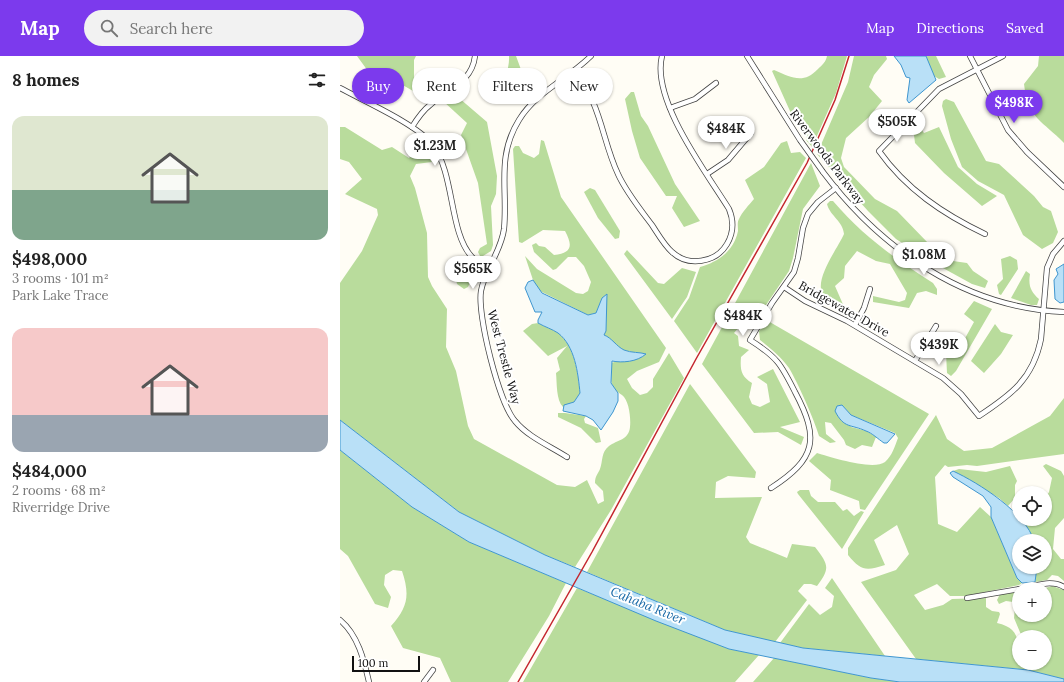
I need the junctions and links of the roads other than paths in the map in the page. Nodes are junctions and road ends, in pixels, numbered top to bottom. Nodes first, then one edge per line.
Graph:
1 (475, 56) edge
2 (590, 56) edge
3 (662, 56) edge
4 (747, 56) edge
5 (970, 56) edge
6 (1003, 56) edge
7 (576, 68) edge
8 (976, 69) junction
9 (716, 82) dead end
10 (555, 85) edge
11 (340, 88) edge
12 (594, 104) edge
13 (670, 108) junction
14 (412, 127) junction
15 (751, 133) dead end
16 (707, 174) junction
17 (1064, 187) edge
18 (836, 188) junction
19 (985, 234) dead end
20 (1064, 241) edge
21 (490, 269) junction
22 (784, 287) junction
23 (870, 289) dead end
24 (1045, 312) junction
25 (1064, 312) edge
26 (855, 325) junction
27 (936, 326) dead end
28 (915, 361) junction
29 (567, 457) dead end
30 (771, 488) dead end
31 (1052, 583) edge
32 (1064, 587) edge
33 (1012, 590) edge
34 (967, 598) dead end
35 (340, 620) edge
36 (433, 670) dead end
37 (370, 682) edge
38 (424, 682) edge

1 - 14 street
2 - 7 street, West Trestle Way
3 - 13 street
4 - 18 street, Riverwoods Parkway, bridge
5 - 8 street
6 - 8 street
8 - 17 street
8 - 19 street
9 - 13 street
10 - 21 street, West Trestle Way
11 - 14 street
12 - 16 street
13 - 16 street
14 - 21 street
15 - 16 street
18 - 22 street
18 - 24 street, Riverwoods Parkway
20 - 24 street
21 - 29 street, West Trestle Way
22 - 26 street, Bridgewater Drive
22 - 30 street
23 - 26 street
24 - 25 street, Riverwoods Parkway
24 - 28 street, Bridgewater Drive
26 - 28 street, Bridgewater Drive
27 - 28 street
31 - 32 street
33 - 34 street
35 - 37 street
36 - 38 street

